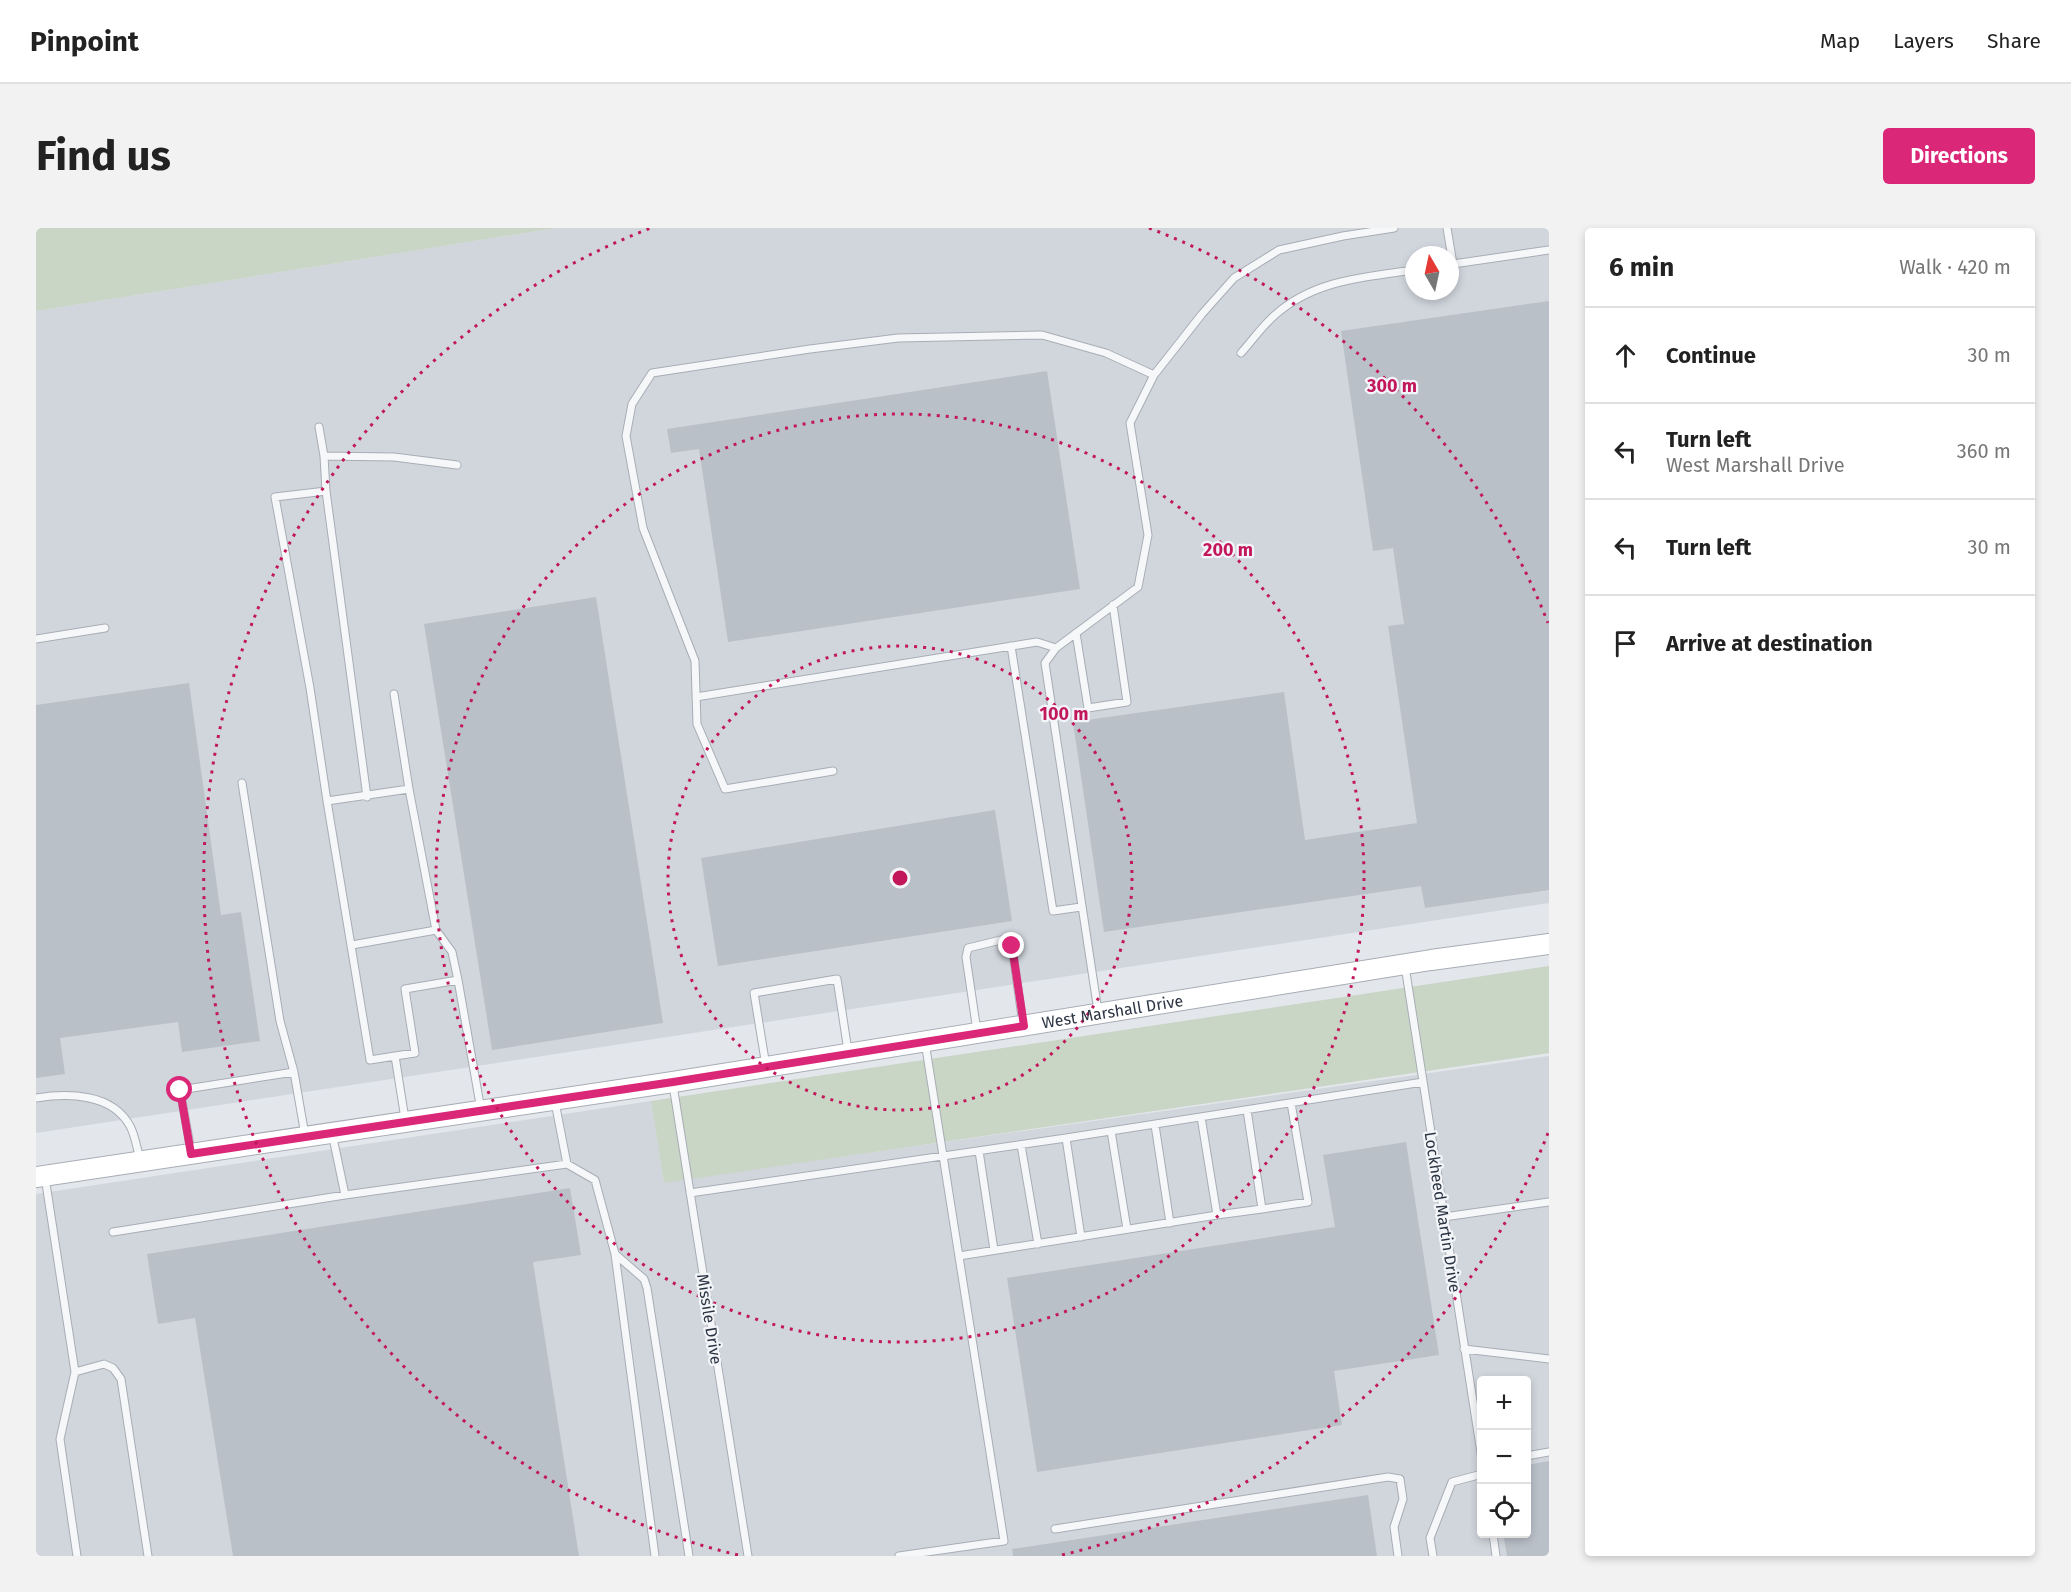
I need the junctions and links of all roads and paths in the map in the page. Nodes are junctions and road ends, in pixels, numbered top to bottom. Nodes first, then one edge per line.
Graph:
1 (1394, 228) edge
2 (1447, 228) edge
3 (1449, 246) edge
4 (1549, 250) edge
5 (1459, 263) edge
6 (1405, 271) edge
7 (1241, 353) dead end
8 (1154, 375) junction
9 (319, 427) dead end
10 (324, 456) junction
11 (457, 465) dead end
12 (326, 491) junction
13 (1113, 605) junction
14 (105, 628) dead end
15 (1076, 633) junction
16 (36, 639) edge
17 (1011, 646) junction
18 (1056, 648) junction
19 (394, 694) dead end
20 (696, 697) junction
21 (833, 771) dead end
22 (242, 783) dead end
23 (409, 789) junction
24 (367, 797) junction
25 (327, 801) junction
26 (1081, 906) junction
27 (436, 930) junction
28 (1549, 944) edge
29 (352, 945) junction
30 (1405, 964) junction
31 (459, 980) junction
32 (1098, 1014) junction
33 (1024, 1026) junction
34 (978, 1034) junction
35 (925, 1042) junction
36 (849, 1054) junction
37 (395, 1056) junction
38 (766, 1066) junction
39 (294, 1072) junction
40 (673, 1082) junction
41 (1423, 1082) junction
42 (36, 1098) edge
43 (554, 1100) junction
44 (1291, 1103) junction
45 (481, 1110) junction
46 (1247, 1110) junction
47 (1201, 1117) junction
48 (406, 1121) junction
49 (1155, 1125) junction
50 (1111, 1131) junction
51 (331, 1132) junction
52 (306, 1136) junction
53 (1066, 1138) junction
54 (1021, 1145) junction
55 (979, 1151) junction
56 (191, 1154) junction
57 (943, 1156) junction
58 (140, 1161) junction
59 (567, 1164) junction
60 (40, 1176) edge
61 (690, 1193) junction
62 (345, 1195) junction
63 (1549, 1202) edge
64 (1262, 1209) junction
65 (1217, 1215) junction
66 (1444, 1217) junction
67 (1170, 1223) junction
68 (1127, 1229) junction
69 (112, 1232) dead end
70 (1081, 1237) junction
71 (1038, 1244) junction
72 (994, 1250) junction
73 (615, 1254) junction
74 (959, 1256) junction
75 (1464, 1349) junction
76 (1549, 1359) edge
77 (75, 1372) junction
78 (1477, 1430) edge
79 (1549, 1452) edge
80 (1531, 1455) edge
81 (1477, 1475) edge
82 (1054, 1529) dead end
83 (1494, 1538) edge
84 (910, 1555) edge
85 (77, 1556) edge
86 (148, 1556) edge
87 (655, 1556) edge
88 (689, 1556) edge
89 (748, 1556) edge
90 (899, 1556) edge
91 (1398, 1556) edge
92 (1433, 1556) edge
93 (1497, 1556) edge

1 - 8 lane
2 - 3 lane
4 - 5 lane
6 - 7 lane
8 - 13 lane
8 - 20 lane
9 - 10 lane
10 - 11 lane
10 - 12 lane
12 - 24 lane
12 - 25 lane
13 - 15 lane
13 - 15 lane
14 - 16 lane
15 - 18 lane
17 - 18 lane
17 - 20 lane
17 - 26 lane
18 - 26 lane
19 - 23 lane
20 - 21 lane
22 - 39 lane
23 - 24 lane
23 - 27 lane
24 - 25 lane
25 - 29 lane
26 - 32 lane
27 - 29 lane
27 - 31 lane
28 - 30 main road, West Marshall Drive
29 - 37 lane
30 - 32 main road, West Marshall Drive
30 - 41 lane, Lockheed Martin Drive
31 - 37 lane
31 - 45 lane
32 - 33 main road, West Marshall Drive
33 - 34 main road, West Marshall Drive
33 - 34 lane
34 - 35 main road, West Marshall Drive
35 - 36 main road, West Marshall Drive
35 - 57 lane
36 - 38 main road, West Marshall Drive
36 - 38 lane
37 - 48 lane
38 - 40 main road, West Marshall Drive
39 - 52 lane
39 - 56 lane
40 - 43 main road, West Marshall Drive
40 - 61 lane, Missile Drive
41 - 44 lane
41 - 66 lane, Lockheed Martin Drive
42 - 58 lane
43 - 45 main road, West Marshall Drive
43 - 59 lane
44 - 46 lane
44 - 64 lane
45 - 48 main road, West Marshall Drive
46 - 47 lane
46 - 64 lane
47 - 49 lane
47 - 65 lane
48 - 51 main road, West Marshall Drive
49 - 50 lane
49 - 67 lane
50 - 53 lane
50 - 68 lane
51 - 52 main road, West Marshall Drive
51 - 62 lane
52 - 56 main road, West Marshall Drive
53 - 54 lane
53 - 70 lane
54 - 55 lane
54 - 71 lane
55 - 57 lane
55 - 72 lane
56 - 58 main road, West Marshall Drive
57 - 61 lane
57 - 74 lane
58 - 60 main road, West Marshall Drive
59 - 62 lane
59 - 73 lane
60 - 77 lane
61 - 89 lane, Missile Drive
62 - 69 lane
63 - 66 lane
64 - 65 lane
65 - 67 lane
66 - 75 lane, Lockheed Martin Drive
67 - 68 lane
68 - 70 lane
70 - 71 lane
71 - 72 lane
72 - 74 lane
73 - 87 lane
73 - 88 lane
74 - 84 lane
75 - 76 lane
75 - 78 lane, Lockheed Martin Drive
77 - 85 lane
77 - 86 lane
79 - 80 lane
81 - 92 lane
82 - 91 lane
83 - 93 lane
84 - 90 lane

